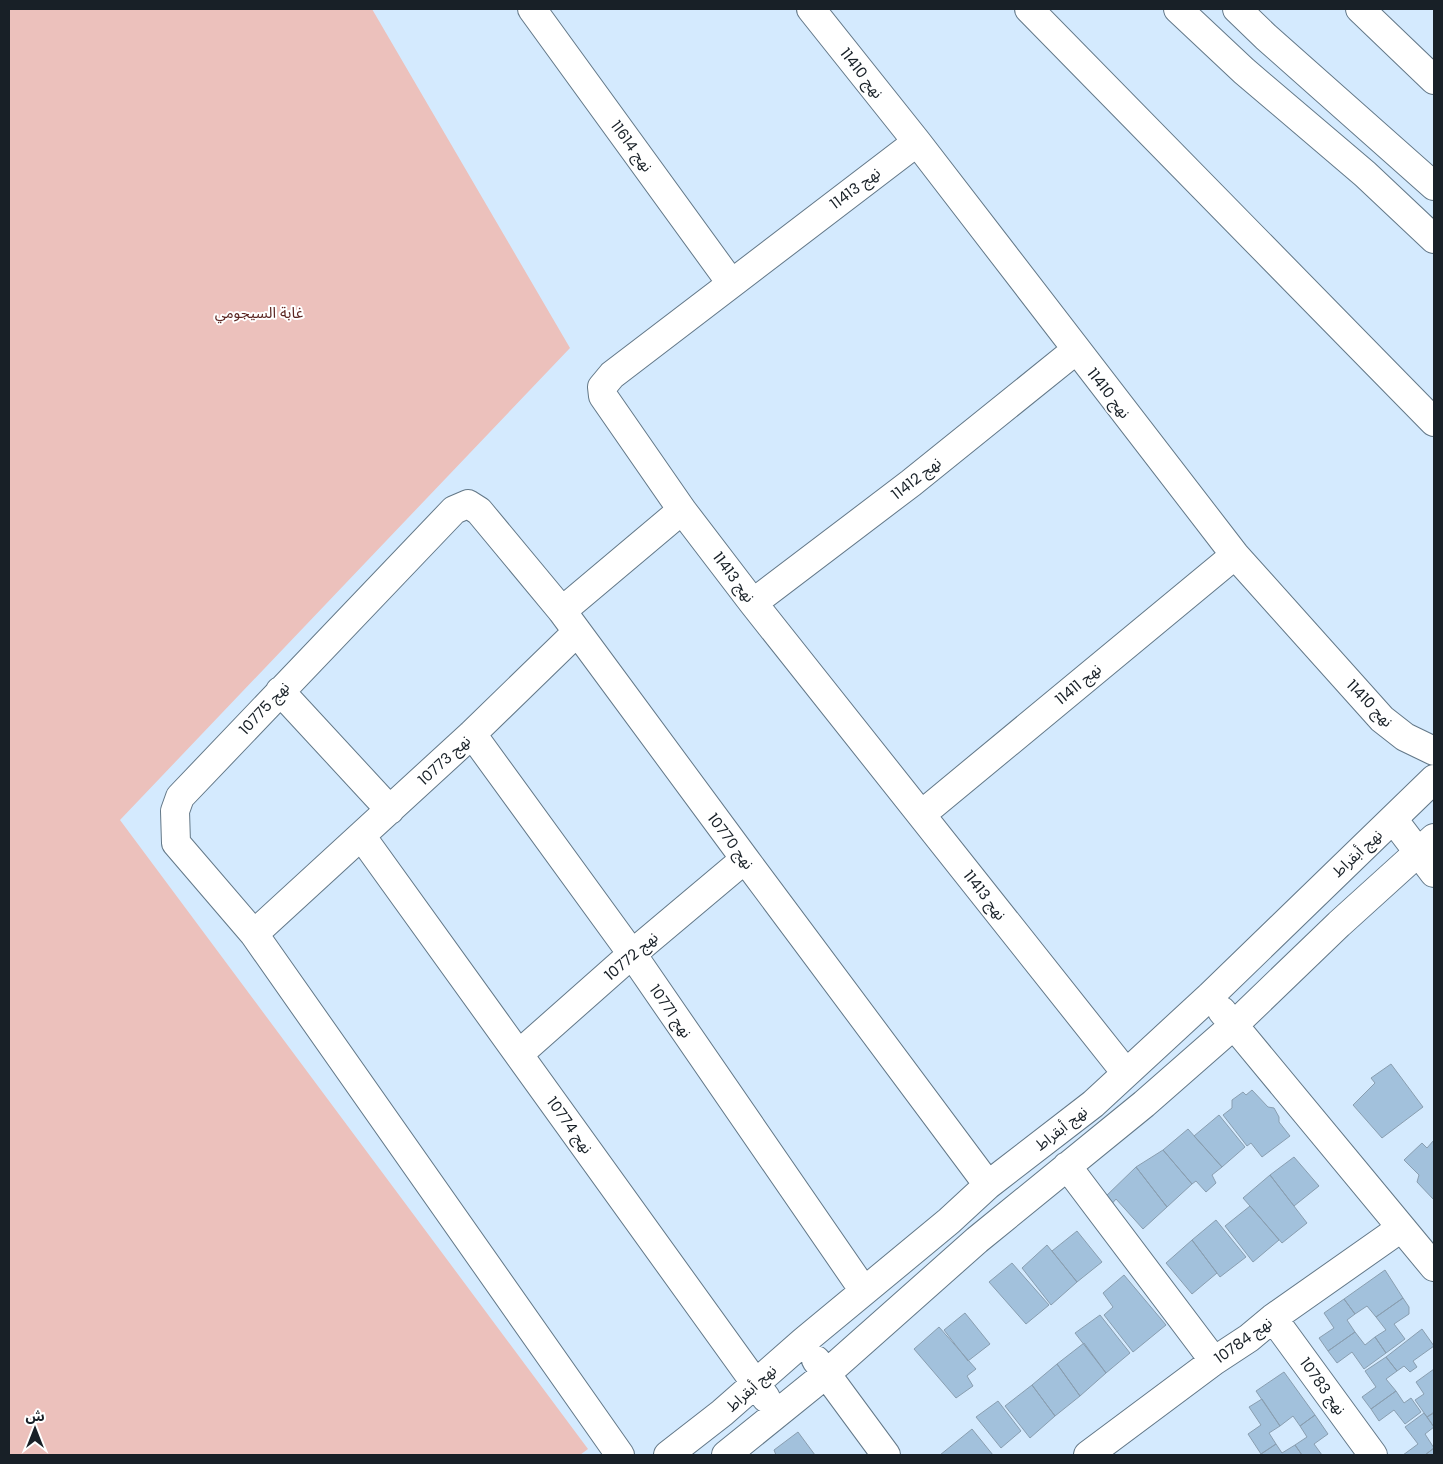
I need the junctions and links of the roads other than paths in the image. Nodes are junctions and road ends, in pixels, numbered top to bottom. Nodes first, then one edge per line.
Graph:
1 (532, 9) edge
2 (811, 9) edge
3 (1029, 9) edge
4 (1178, 9) edge
5 (1237, 9) edge
6 (1360, 9) edge
7 (1434, 80) edge
8 (917, 142) junction
9 (1434, 186) edge
10 (1434, 239) edge
11 (731, 283) junction
12 (1076, 350) junction
13 (1434, 422) edge
14 (468, 504) joint
15 (682, 510) junction
16 (1235, 555) junction
17 (753, 603) junction
18 (569, 622) junction
19 (280, 691) junction
20 (472, 734) junction
21 (1434, 751) edge
22 (1434, 779) edge
23 (390, 810) junction
24 (922, 814) junction
25 (1393, 820) junction
26 (362, 837) junction
27 (1429, 854) edge
28 (745, 860) junction
29 (254, 934) junction
30 (632, 954) junction
31 (1210, 996) junction
32 (1233, 1026) junction
33 (519, 1054) junction
34 (1126, 1073) junction
35 (1067, 1166) junction
36 (988, 1185) junction
37 (955, 1214) junction
38 (1401, 1228) junction
39 (977, 1240) junction
40 (1434, 1267) edge
41 (864, 1291) junction
42 (1273, 1318) junction
43 (804, 1341) junction
44 (1214, 1361) junction
45 (826, 1374) junction
46 (755, 1384) junction
47 (778, 1413) junction
48 (1120, 1446) edge
49 (620, 1455) edge
50 (668, 1455) edge
51 (726, 1455) edge
52 (886, 1455) edge
53 (1088, 1455) edge
54 (1373, 1455) edge

1 - 11 main road, نهج 11614
2 - 8 main road, نهج 11410
3 - 13 main road
4 - 10 main road
5 - 9 main road
6 - 7 main road
8 - 11 main road, نهج 11413
8 - 12 main road, نهج 11410
11 - 15 main road, نهج 11413
12 - 16 main road, نهج 11410
12 - 17 main road, نهج 11412
14 - 18 main road, نهج 10770
14 - 19 main road, نهج 10775
15 - 17 main road, نهج 11413
15 - 18 main road, نهج 10773
16 - 21 main road, نهج 11410
16 - 24 main road, نهج 11411
17 - 24 main road, نهج 11413
18 - 20 main road, نهج 10773
18 - 28 main road, نهج 10770
19 - 23 main road
19 - 29 main road, نهج 10775
20 - 23 main road, نهج 10773
20 - 30 main road, نهج 10771
22 - 25 main road, نهج أبقراط
23 - 26 main road, نهج 10773
24 - 34 main road, نهج 11413
25 - 27 main road
25 - 31 main road, نهج أبقراط
26 - 29 main road, نهج 10773
26 - 33 main road, نهج 10774
27 - 32 main road
28 - 30 main road, نهج 10772
28 - 36 main road, نهج 10770
29 - 49 main road, نهج 10775
30 - 33 main road, نهج 10772
30 - 41 main road, نهج 10771
31 - 32 main road
31 - 34 main road, نهج أبقراط
32 - 35 main road
32 - 38 main road
33 - 46 main road, نهج 10774
34 - 36 main road, نهج أبقراط
35 - 39 main road
35 - 44 main road
36 - 37 main road, نهج أبقراط
37 - 39 main road
37 - 41 main road, نهج أبقراط
38 - 40 main road
38 - 42 main road, نهج 10784
39 - 45 main road
41 - 43 main road, نهج أبقراط
42 - 44 main road, نهج 10784
42 - 54 main road, نهج 10783
43 - 45 main road
43 - 46 main road, نهج أبقراط
44 - 48 main road, نهج 10784
45 - 47 main road
45 - 52 main road
46 - 47 main road, نهج 10774
46 - 50 main road, نهج أبقراط
47 - 51 main road
48 - 53 main road, نهج 10784

